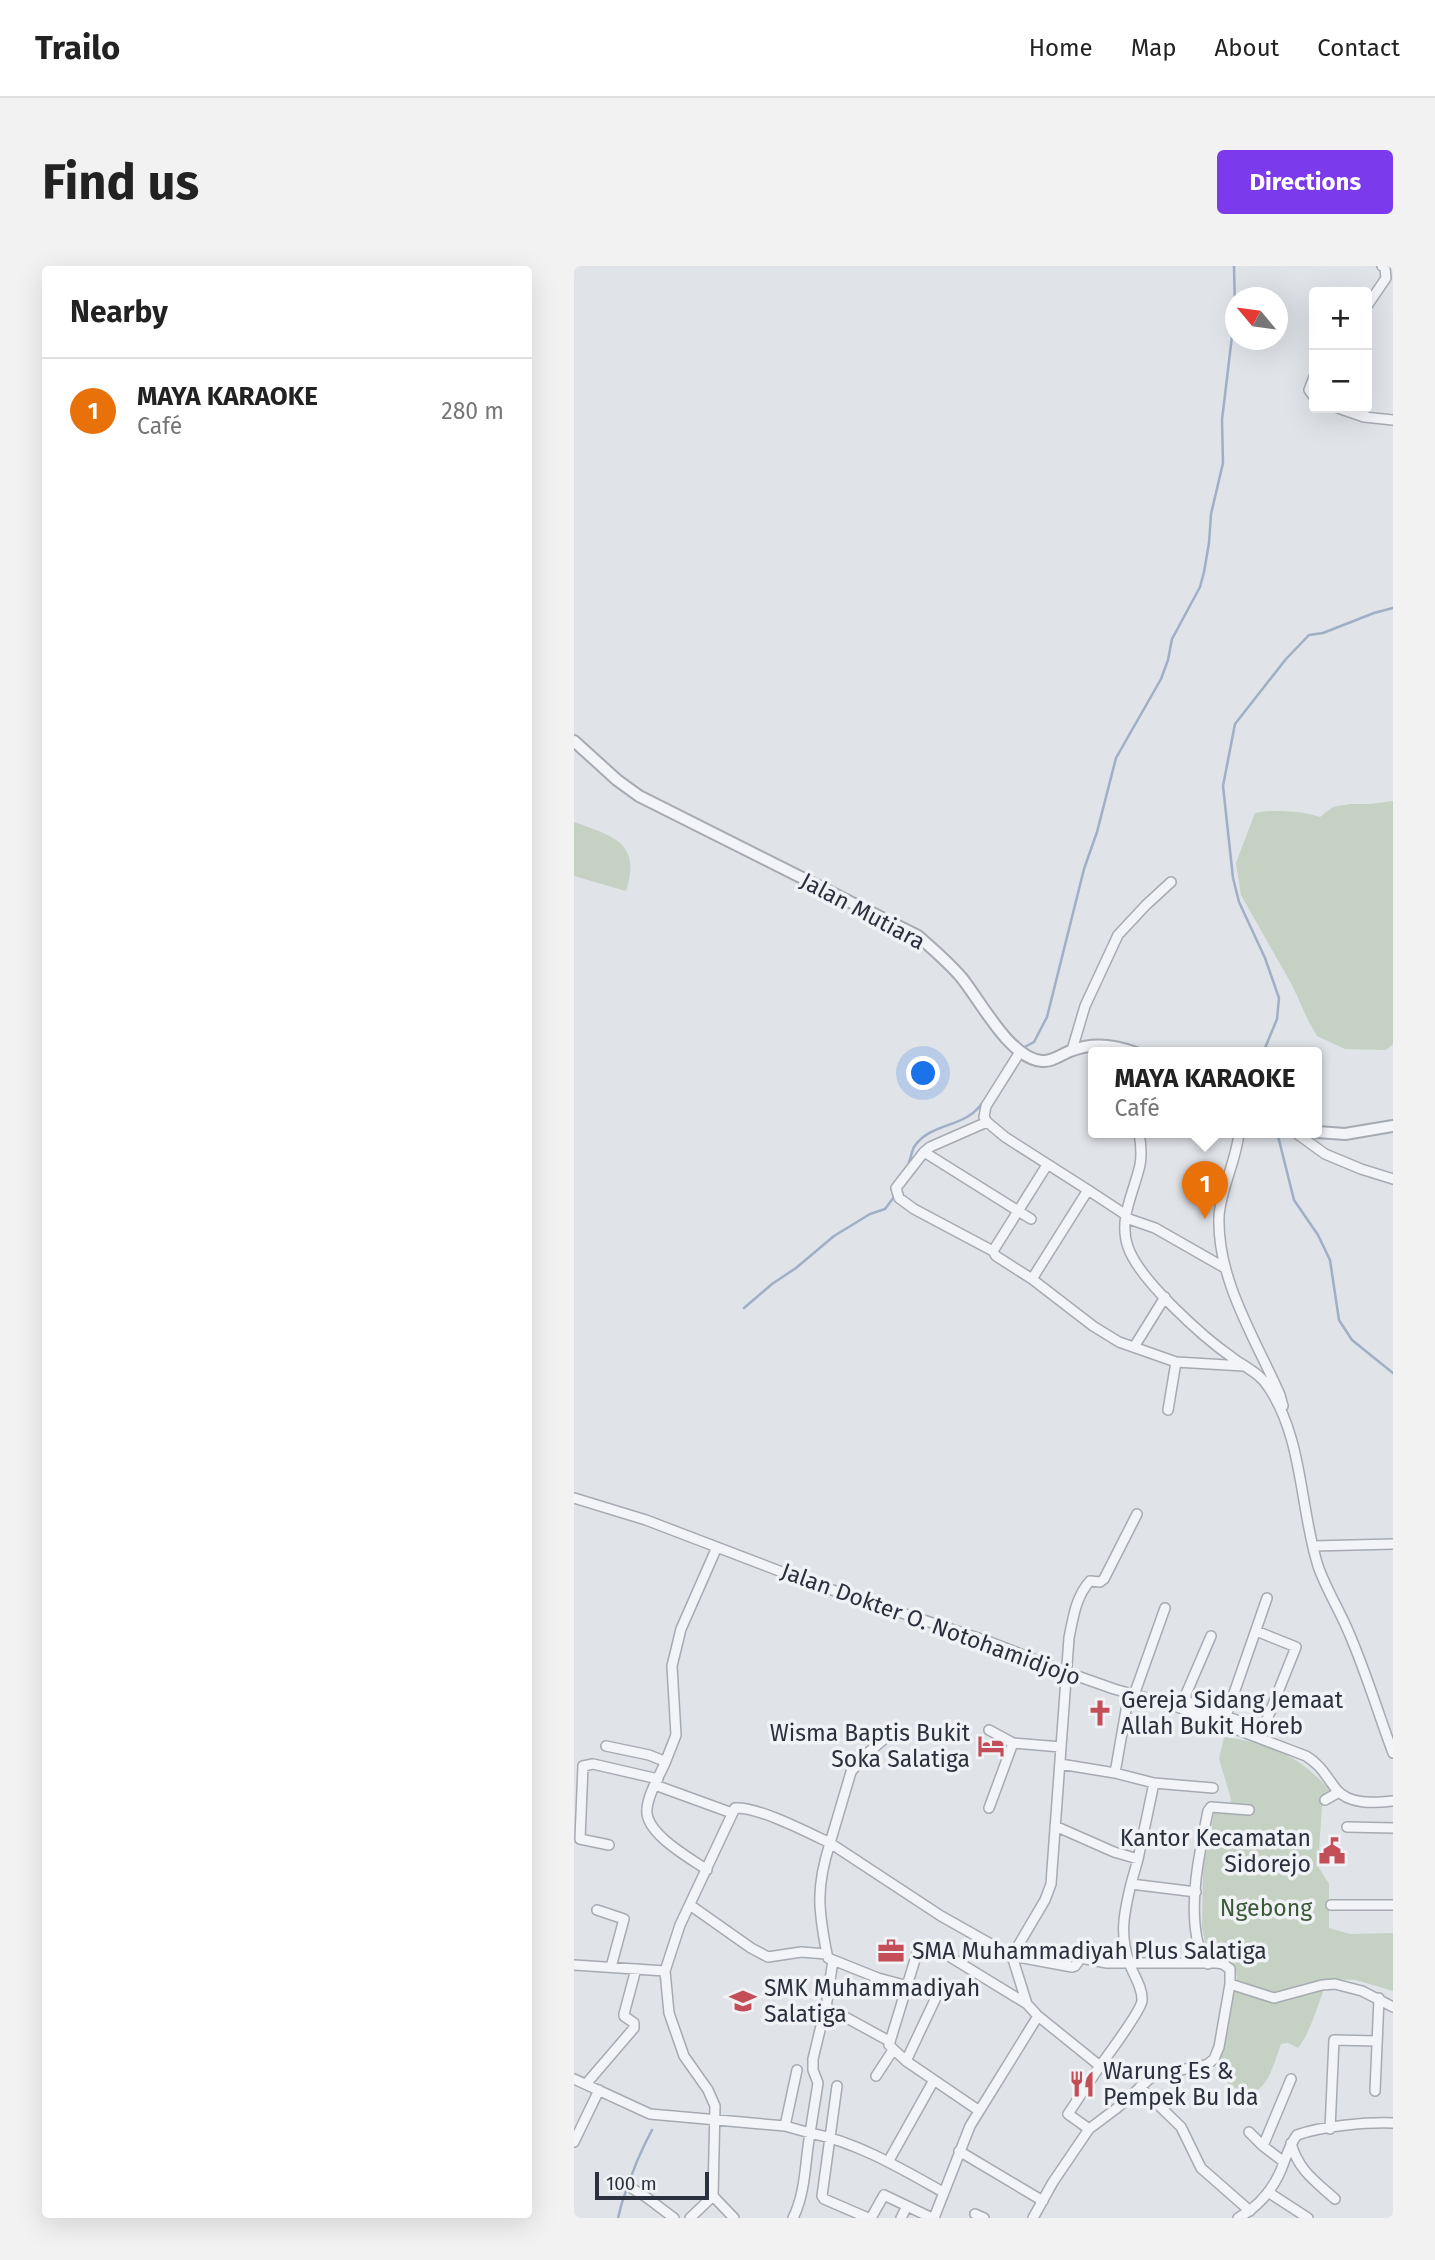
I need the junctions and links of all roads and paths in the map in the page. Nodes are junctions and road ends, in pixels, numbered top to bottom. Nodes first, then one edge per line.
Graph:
1 (1381, 266) edge
2 (1372, 299) edge
3 (1352, 413) edge
4 (1393, 420) edge
5 (574, 741) edge
6 (1171, 882) dead end
7 (1092, 1047) edge
8 (1072, 1050) junction
9 (1020, 1051) junction
10 (987, 1122) junction
11 (1393, 1126) edge
12 (1322, 1132) edge
13 (1140, 1138) edge
14 (1238, 1138) edge
15 (1303, 1138) edge
16 (924, 1152) junction
17 (1048, 1165) junction
18 (1393, 1179) edge
19 (1088, 1190) junction
20 (1019, 1211) junction
21 (1126, 1217) junction
22 (1031, 1219) dead end
23 (993, 1251) junction
24 (1225, 1268) junction
25 (1032, 1279) junction
26 (1165, 1297) junction
27 (1134, 1347) junction
28 (1177, 1362) junction
29 (1245, 1366) junction
30 (1168, 1410) dead end
31 (1283, 1415) junction
32 (574, 1497) edge
33 (1137, 1514) dead end
34 (1393, 1544) edge
35 (1313, 1546) junction
36 (717, 1547) junction
37 (1267, 1598) dead end
38 (1165, 1608) dead end
39 (1256, 1631) junction
40 (1211, 1636) dead end
41 (1066, 1672) junction
42 (1131, 1694) junction
43 (1225, 1720) junction
44 (989, 1730) dead end
45 (883, 1740) dead end
46 (1013, 1743) junction
47 (606, 1746) dead end
48 (1061, 1747) junction
49 (1393, 1753) edge
50 (665, 1763) junction
51 (1060, 1764) junction
52 (1115, 1773) junction
53 (656, 1782) junction
54 (1154, 1783) junction
55 (1213, 1788) dead end
56 (1339, 1792) junction
57 (1325, 1800) dead end
58 (1393, 1801) edge
59 (578, 1802) edge
60 (989, 1808) dead end
61 (1250, 1810) dead end
62 (732, 1814) junction
63 (1055, 1826) junction
64 (1347, 1827) dead end
65 (1393, 1828) edge
66 (830, 1843) junction
67 (609, 1845) dead end
68 (1138, 1859) junction
69 (707, 1870) junction
70 (1131, 1884) junction
71 (1196, 1892) junction
72 (690, 1905) junction
73 (1331, 1905) dead end
74 (1393, 1905) edge
75 (597, 1910) dead end
76 (1012, 1956) junction
77 (830, 1957) junction
78 (1129, 1963) junction
79 (1208, 1964) junction
80 (574, 1965) edge
81 (611, 1966) junction
82 (636, 1969) junction
83 (665, 1971) junction
84 (1230, 1984) junction
85 (908, 1986) junction
86 (941, 1987) dead end
87 (1379, 1998) junction
88 (1027, 2004) junction
89 (825, 2006) junction
90 (1393, 2007) edge
91 (1038, 2016) junction
92 (1377, 2041) junction
93 (891, 2046) junction
94 (906, 2061) junction
95 (1100, 2066) junction
96 (797, 2070) dead end
97 (876, 2076) dead end
98 (574, 2079) edge
99 (1291, 2079) dead end
100 (934, 2080) junction
101 (586, 2084) junction
102 (836, 2086) dead end
103 (1140, 2087) junction
104 (599, 2090) junction
105 (1375, 2091) dead end
106 (978, 2110) junction
107 (716, 2120) junction
108 (1393, 2123) edge
109 (785, 2126) junction
110 (1088, 2129) junction
111 (1330, 2129) junction
112 (1249, 2132) dead end
113 (810, 2133) junction
114 (830, 2137) junction
115 (574, 2142) edge
116 (1292, 2143) junction
117 (1263, 2146) junction
118 (959, 2151) junction
119 (888, 2162) junction
120 (1284, 2162) junction
121 (633, 2189) dead end
122 (943, 2192) junction
123 (1268, 2192) junction
124 (713, 2196) junction
125 (1335, 2199) dead end
126 (1043, 2201) junction
127 (907, 2206) junction
128 (1252, 2213) edge
129 (975, 2214) dead end
130 (674, 2218) edge
131 (690, 2218) edge
132 (734, 2218) edge
133 (793, 2218) edge
134 (869, 2218) edge
135 (901, 2218) edge
136 (933, 2218) edge
137 (984, 2218) edge
138 (1033, 2218) edge
139 (1238, 2218) edge
140 (1308, 2218) edge

1 - 2 street
3 - 4 street
5 - 9 street, Jalan Mutiara
6 - 8 street
7 - 8 street
8 - 9 street
9 - 10 street
10 - 16 street
10 - 17 street
11 - 12 street
13 - 21 street
14 - 24 street
15 - 18 street
16 - 20 street
16 - 23 street
17 - 19 street
17 - 20 street
19 - 21 street
19 - 25 street
20 - 22 street
20 - 23 street
21 - 24 street
21 - 26 street
23 - 25 street
24 - 31 street
25 - 27 street
26 - 27 street
26 - 29 street
27 - 28 street
28 - 29 street
28 - 30 street
29 - 31 street
31 - 35 street
32 - 36 street, Jalan Dokter O. Notohamidjojo
33 - 41 street
34 - 35 street
35 - 49 street
36 - 41 street, Jalan Dokter O. Notohamidjojo
36 - 50 street
37 - 39 street
38 - 42 street
39 - 43 street
39 - 43 street
40 - 43 street
41 - 42 street, Jalan Dokter O. Notohamidjojo
41 - 48 street
42 - 43 street, Jalan Dokter O. Notohamidjojo
42 - 52 street
43 - 56 street, Jalan Dokter O. Notohamidjojo
44 - 46 street
45 - 66 street
46 - 48 street
46 - 60 street
47 - 50 street
48 - 51 street
50 - 53 street
51 - 52 street
51 - 63 street
52 - 54 street
53 - 59 street
53 - 62 street
53 - 69 street
54 - 55 street
54 - 68 street
56 - 57 street
56 - 58 street
59 - 67 street
61 - 71 street
62 - 66 street
62 - 69 street
63 - 68 street
63 - 76 street
64 - 65 street
66 - 76 street
66 - 77 street
68 - 70 street
69 - 72 street
70 - 71 street
70 - 78 street
71 - 79 street
72 - 77 street
72 - 83 street
73 - 74 street
75 - 81 street
76 - 78 street
76 - 88 street
77 - 85 street
77 - 89 street
78 - 79 street
78 - 95 street
79 - 84 street
80 - 81 street
81 - 82 street
82 - 83 street
82 - 101 street
83 - 107 street
84 - 87 street
84 - 103 street
85 - 88 street
85 - 93 street
86 - 94 street
87 - 90 street
87 - 92 street
88 - 91 street
89 - 93 street
89 - 113 street
91 - 95 street
91 - 106 street
92 - 105 street
92 - 111 street
93 - 94 street
93 - 97 street
94 - 100 street
95 - 110 street
96 - 109 street
98 - 101 street
99 - 117 street
100 - 106 street
100 - 119 street
101 - 104 street
102 - 114 street
103 - 110 street
103 - 128 street
104 - 107 street
104 - 115 street
106 - 118 street
107 - 109 street
107 - 124 street
108 - 111 street
109 - 113 street
110 - 126 street
111 - 116 street
112 - 117 street
113 - 114 street
113 - 133 street
114 - 119 street
114 - 134 street
116 - 120 street
116 - 125 street
117 - 120 street
118 - 122 street
118 - 126 street
119 - 122 street
120 - 123 street
121 - 130 street
122 - 136 street
123 - 128 street
123 - 140 street
124 - 131 street
124 - 132 street
126 - 138 street
127 - 134 street
127 - 135 street
127 - 136 street
128 - 139 street
129 - 137 street

